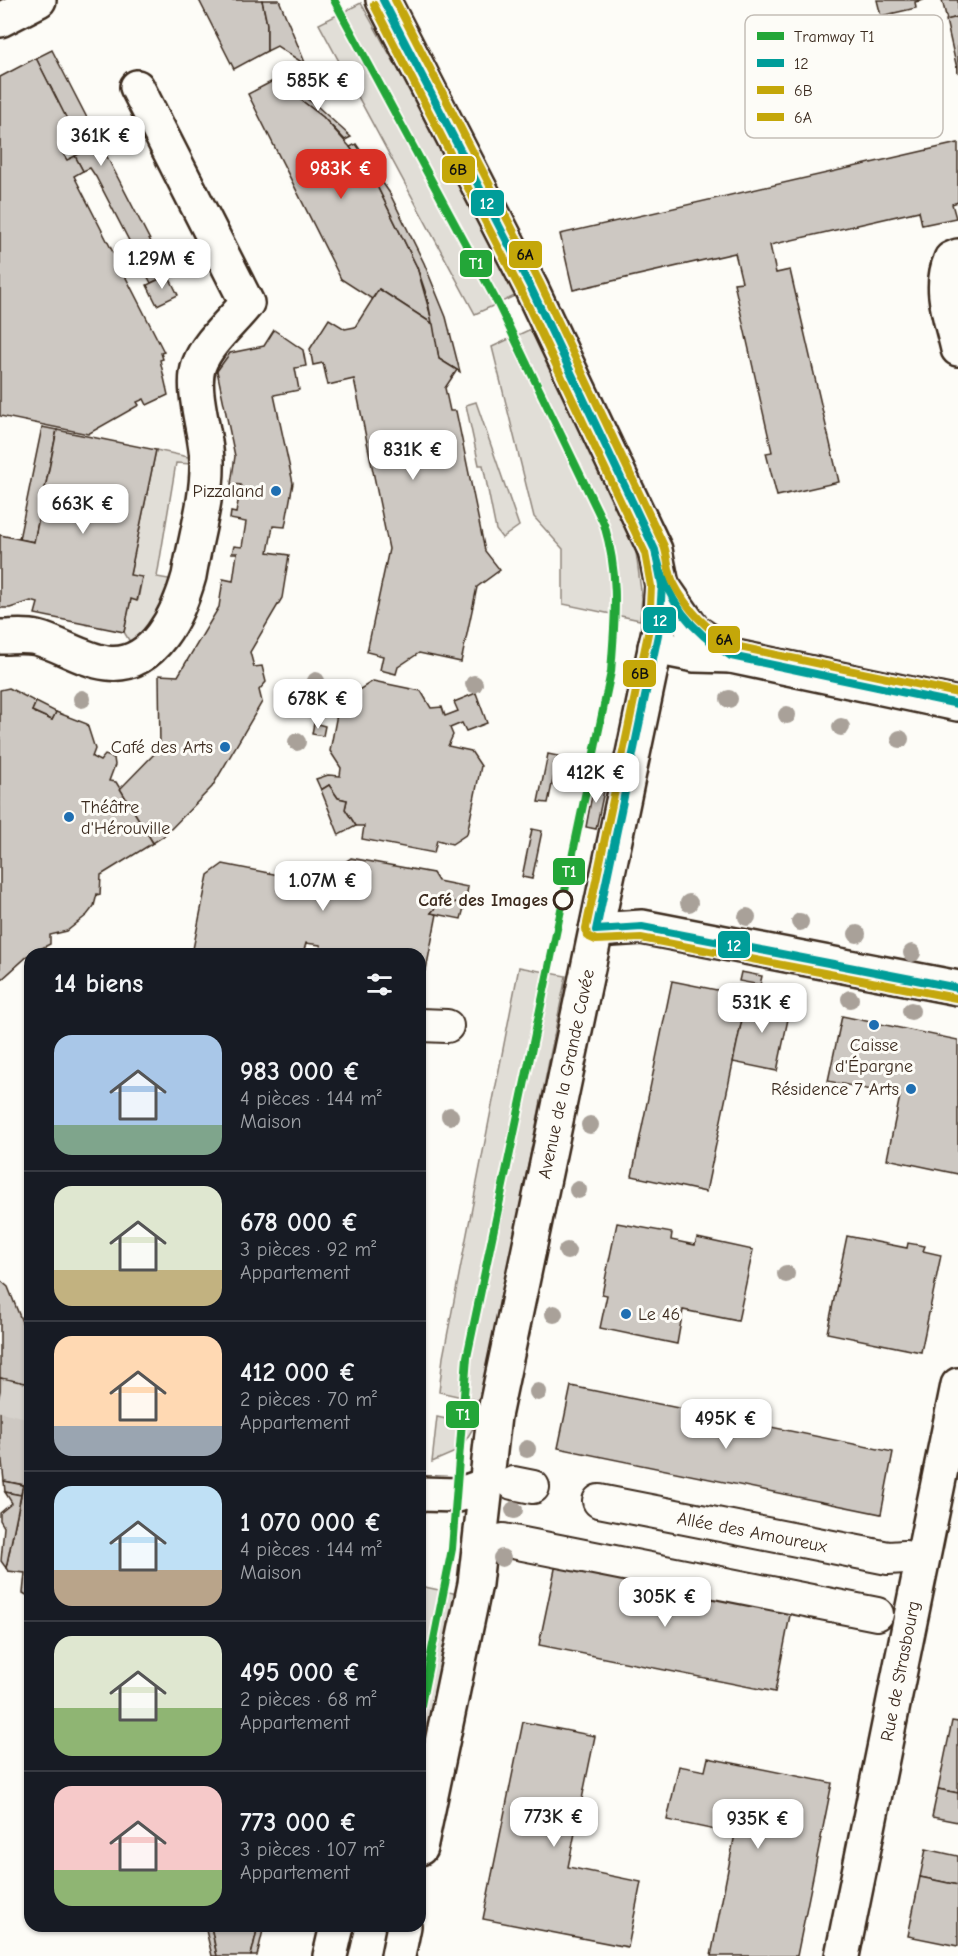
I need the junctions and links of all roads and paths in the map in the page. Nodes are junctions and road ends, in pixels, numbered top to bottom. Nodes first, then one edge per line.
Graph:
1 (39, 0) edge
2 (383, 0) edge
3 (0, 20) edge
4 (137, 87) dead end
5 (958, 256) edge
6 (958, 349) edge
7 (662, 585) junction
8 (0, 637) edge
9 (655, 647) junction
10 (731, 656) junction
11 (958, 704) edge
12 (596, 930) junction
13 (958, 988) edge
14 (958, 1385) edge
15 (510, 1485) junction
16 (426, 1494) edge
17 (599, 1501) dead end
18 (503, 1540) dead end
19 (905, 1557) dead end
20 (877, 1614) dead end
21 (426, 1819) edge
22 (336, 1932) edge
23 (403, 1932) edge
24 (330, 1956) edge
25 (398, 1956) edge
26 (842, 1956) edge

1 - 3 street
2 - 7 street, Avenue de la Grande Cavée
4 - 8 street
5 - 6 street
7 - 9 street, Avenue de la Grande Cavée
7 - 10 street
9 - 10 street
9 - 12 street, Avenue de la Grande Cavée
10 - 11 street
12 - 13 street
12 - 15 street, Avenue de la Grande Cavée
14 - 26 street, Rue de Strasbourg
15 - 16 street
15 - 21 street, Avenue de la Grande Cavée
17 - 19 street, Allée des Amoureux
18 - 20 street
22 - 24 street
23 - 25 street

